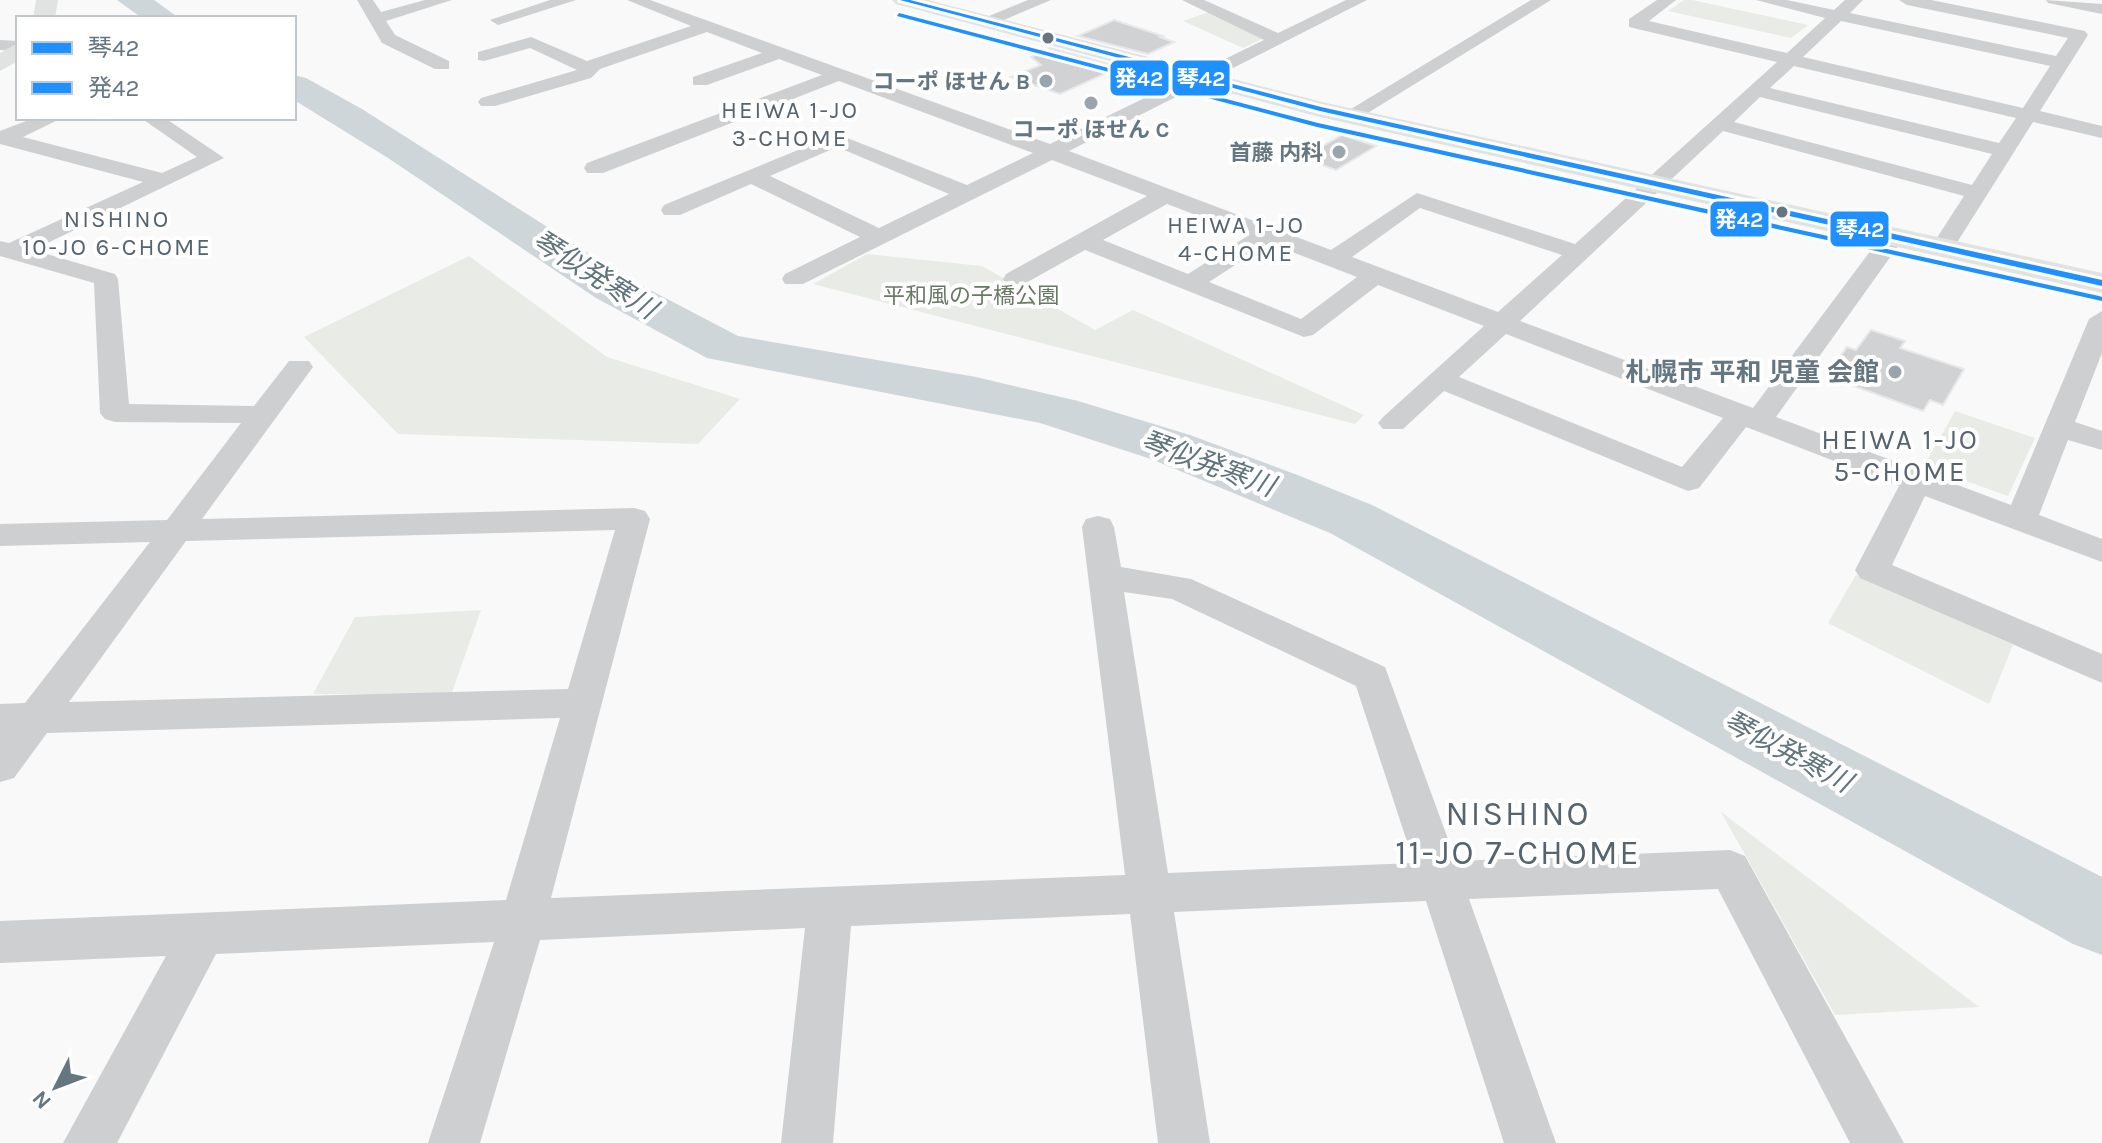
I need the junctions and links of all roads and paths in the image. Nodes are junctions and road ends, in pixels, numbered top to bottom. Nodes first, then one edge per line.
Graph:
1 (365, 0) edge
2 (444, 0) edge
3 (568, 0) edge
4 (635, 0) edge
5 (903, 0) edge
6 (1043, 0) edge
7 (1190, 0) edge
8 (1359, 0) edge
9 (1543, 0) edge
10 (1633, 0) edge
11 (1764, 0) edge
12 (1855, 0) edge
13 (1907, 0) edge
14 (2054, 0) edge
15 (1318, 3) dead end
16 (1664, 3) edge
17 (2102, 9) edge
18 (1339, 10) junction
19 (1838, 15) junction
20 (378, 18) junction
21 (498, 20) dead end
22 (986, 21) junction
23 (708, 26) junction
24 (1278, 40) junction
25 (1809, 42) junction
26 (1840, 49) dead end
27 (16, 50) edge
28 (781, 52) junction
29 (484, 56) dead end
30 (1791, 60) junction
31 (2061, 63) junction
32 (0, 64) edge
33 (442, 65) dead end
34 (589, 69) junction
35 (841, 74) junction
36 (1199, 79) junction
37 (700, 81) dead end
38 (1757, 91) junction
39 (488, 102) dead end
40 (1351, 115) junction
41 (2029, 115) junction
42 (47, 120) edge
43 (154, 120) edge
44 (1719, 124) junction
45 (2102, 132) edge
46 (1, 137) edge
47 (2005, 151) junction
48 (1051, 152) junction
49 (595, 168) dead end
50 (751, 176) junction
51 (165, 181) junction
52 (1656, 182) junction
53 (967, 193) junction
54 (1978, 193) junction
55 (1166, 195) junction
56 (672, 210) dead end
57 (1267, 234) junction
58 (1894, 235) junction
59 (879, 237) junction
60 (1084, 241) junction
61 (1943, 247) junction
62 (6, 249) edge
63 (1579, 253) junction
64 (1334, 259) junction
65 (1375, 275) junction
66 (794, 279) dead end
67 (1015, 279) dead end
68 (1190, 283) junction
69 (2102, 283) edge
70 (2102, 319) edge
71 (1503, 323) junction
72 (2096, 351) edge
73 (299, 367) dead end
74 (1441, 380) junction
75 (261, 415) junction
76 (1750, 417) junction
77 (1393, 423) dead end
78 (2058, 426) junction
79 (2102, 441) edge
80 (1917, 481) junction
81 (2021, 520) junction
82 (1098, 527) dead end
83 (179, 529) junction
84 (0, 535) edge
85 (2102, 551) edge
86 (1105, 577) junction
87 (2102, 669) edge
88 (584, 703) junction
89 (18, 718) edge
90 (0, 766) edge
91 (1439, 881) junction
92 (1151, 894) junction
93 (830, 907) junction
94 (523, 920) junction
95 (203, 933) junction
96 (0, 942) edge
97 (89, 1143) edge
98 (454, 1143) edge
99 (807, 1143) edge
100 (1184, 1143) edge
101 (1530, 1143) edge
102 (1878, 1143) edge

1 - 20 street
2 - 20 street
3 - 21 street
4 - 23 street
5 - 22 street
6 - 22 street
7 - 24 street
8 - 18 street
9 - 40 street
10 - 16 street
11 - 19 street
12 - 19 street
13 - 31 street
14 - 17 street
15 - 18 street
16 - 30 street
18 - 24 street
19 - 25 street
19 - 31 street
20 - 33 street
22 - 36 street
23 - 28 street
23 - 34 street
24 - 36 street
25 - 26 street
25 - 30 street
27 - 32 street
28 - 35 street
28 - 37 street
29 - 34 street
30 - 38 street
30 - 41 street
31 - 41 street
34 - 39 street
35 - 48 street
35 - 49 street
36 - 40 street
36 - 48 street
38 - 44 street
38 - 47 street
40 - 52 street
41 - 45 street
41 - 47 street
42 - 46 street
43 - 51 street
44 - 52 street
44 - 54 street
46 - 51 street
47 - 54 street
48 - 53 street
48 - 55 street
50 - 53 street
50 - 56 street
50 - 59 street
51 - 62 street
52 - 58 street
52 - 63 street
53 - 59 street
54 - 61 street
55 - 57 street
55 - 60 street
57 - 64 street
57 - 68 street
58 - 61 street
58 - 76 street
59 - 66 street
60 - 67 street
60 - 68 street
61 - 69 street
62 - 75 street
63 - 64 street
63 - 71 street
64 - 65 street
65 - 68 street
65 - 71 street
70 - 72 street
71 - 74 street
71 - 76 street
72 - 78 street
73 - 75 street
74 - 76 street
74 - 77 street
75 - 83 street
76 - 80 street
78 - 79 street
78 - 81 street
80 - 81 street
80 - 87 street
81 - 85 street
82 - 86 street
83 - 84 street
83 - 88 street
83 - 89 street
86 - 91 street
86 - 92 street
88 - 89 street
88 - 94 street
89 - 90 street
91 - 92 street
91 - 101 street
91 - 102 street
92 - 93 street
92 - 100 street
93 - 94 street
93 - 99 street
94 - 95 street
94 - 98 street
95 - 96 street
95 - 97 street

